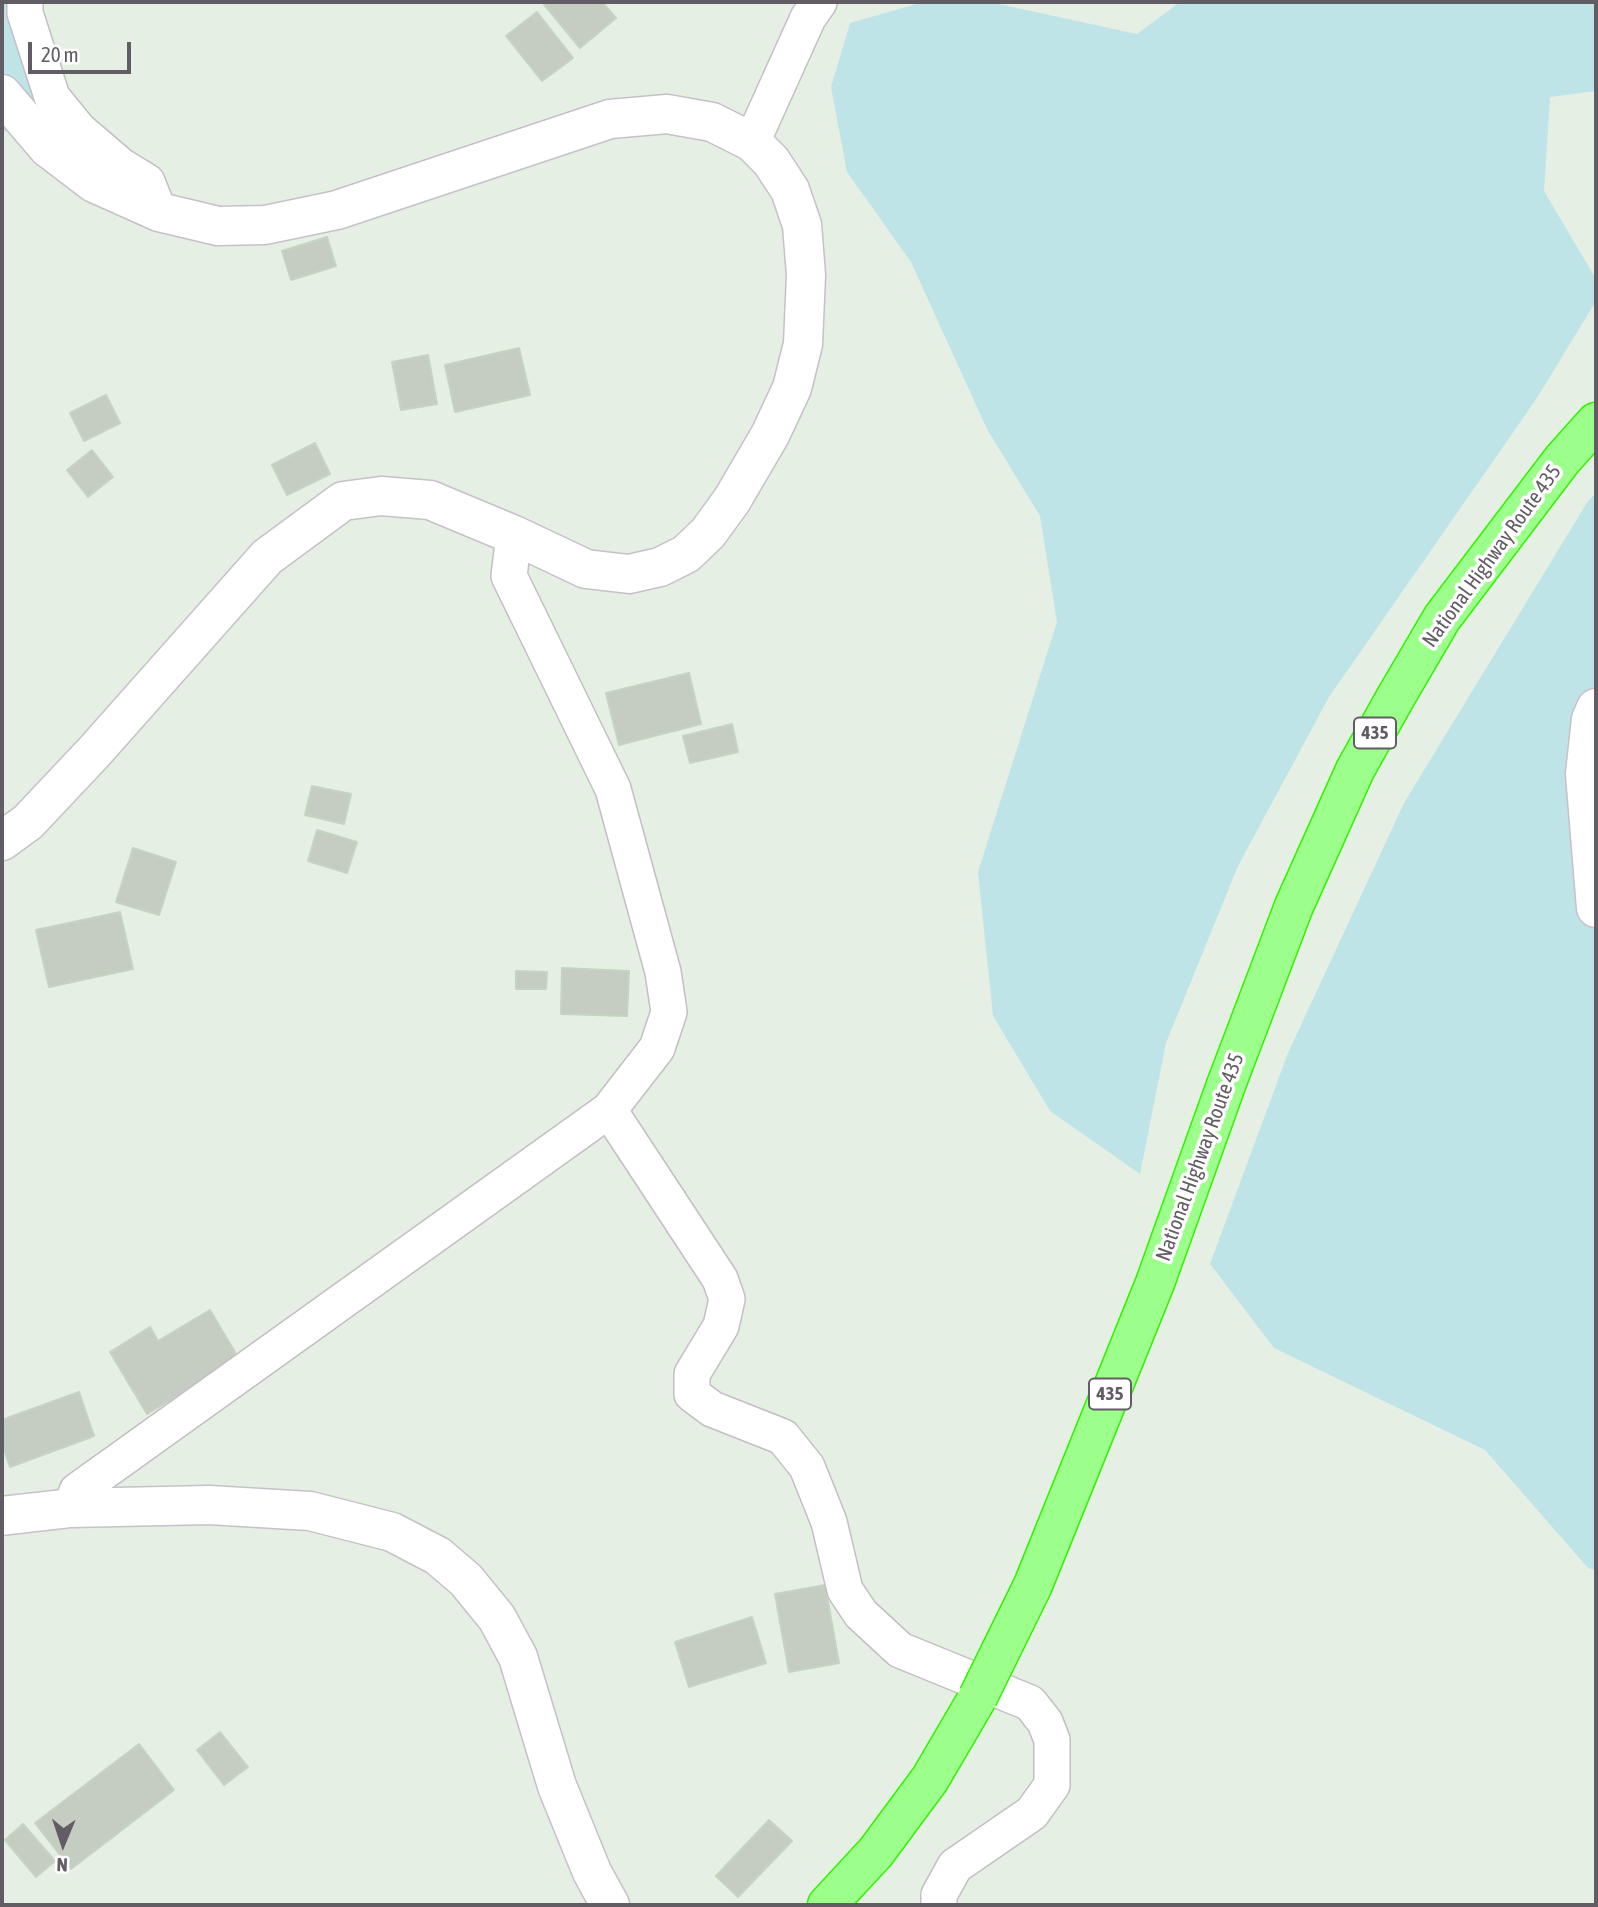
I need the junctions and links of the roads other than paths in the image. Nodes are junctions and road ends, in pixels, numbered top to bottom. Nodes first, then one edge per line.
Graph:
1 (24, 2) edge
2 (819, 2) edge
3 (2, 94) edge
4 (752, 142) junction
5 (159, 212) junction
6 (1596, 422) edge
7 (514, 535) junction
8 (1596, 708) edge
9 (2, 841) edge
10 (1596, 908) edge
11 (609, 1110) junction
12 (71, 1508) junction
13 (2, 1516) edge
14 (610, 1905) edge
15 (827, 1905) edge
16 (939, 1905) edge

1 - 5 street
2 - 4 street
3 - 5 street
4 - 5 street
4 - 7 street
6 - 15 highway, National Highway Route 435 / 435, bridge
7 - 9 street
7 - 11 street
8 - 10 street
11 - 12 street
11 - 16 street
12 - 13 street
12 - 14 street

